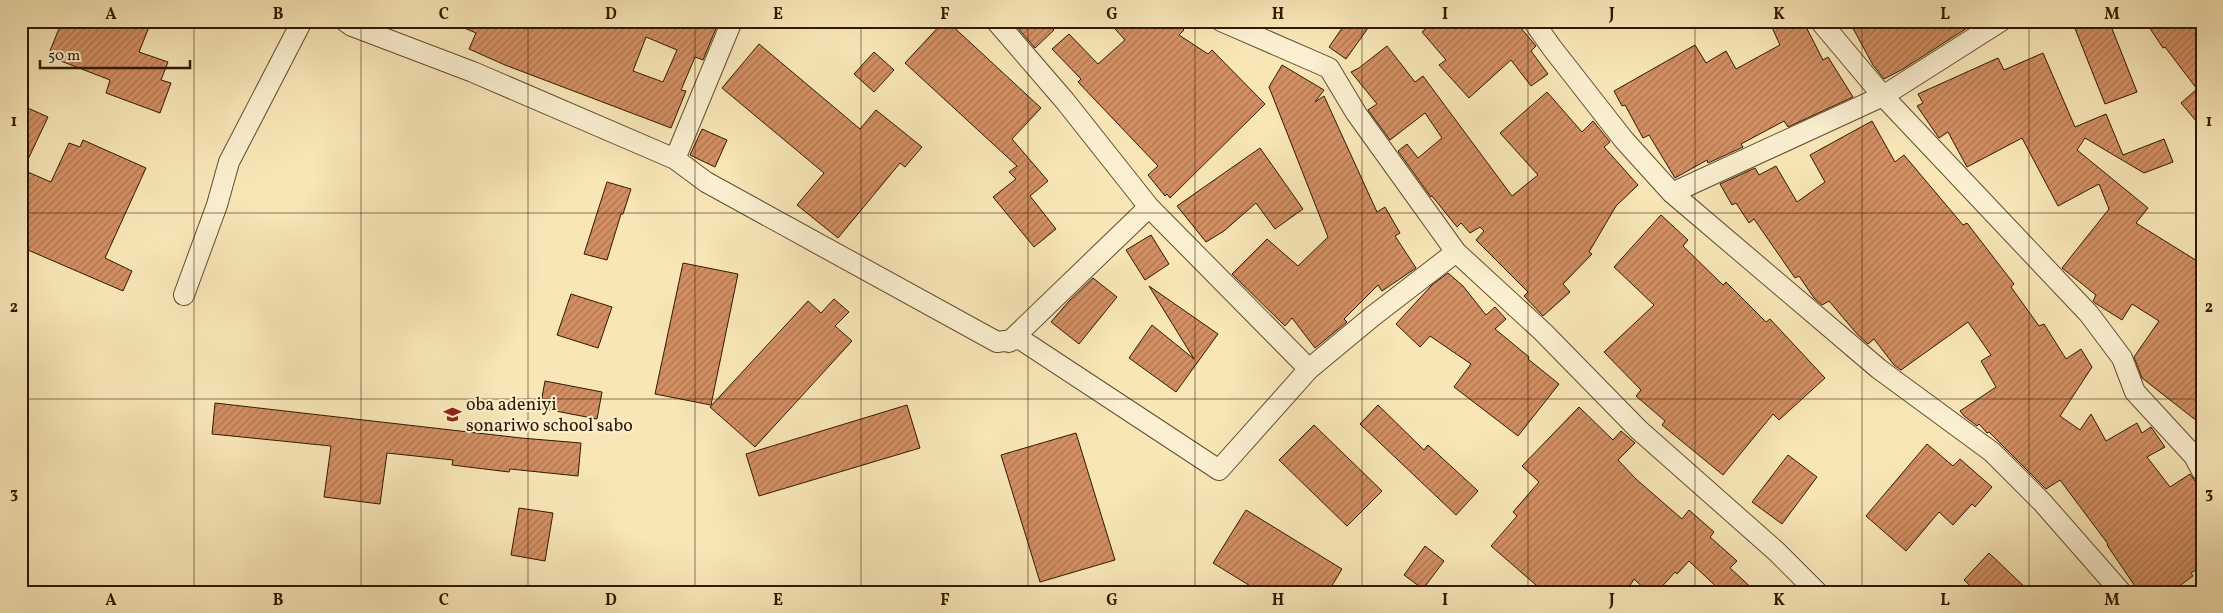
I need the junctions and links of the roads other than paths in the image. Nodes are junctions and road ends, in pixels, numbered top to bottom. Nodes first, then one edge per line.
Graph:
1 (302, 21) edge
2 (345, 21) edge
3 (732, 21) edge
4 (996, 21) edge
5 (1222, 21) edge
6 (1533, 21) edge
7 (1820, 21) edge
8 (2000, 21) edge
9 (1883, 96) junction
10 (675, 159) junction
11 (1672, 193) junction
12 (1148, 207) junction
13 (1456, 252) junction
14 (184, 295) dead end
15 (1009, 342) junction
16 (1309, 369) junction
17 (2202, 471) edge
18 (1817, 592) edge
19 (2122, 592) edge

1 - 14 street
2 - 10 street
3 - 10 street
4 - 12 street
5 - 13 street
6 - 11 street
7 - 9 street
8 - 9 street
9 - 11 street
9 - 17 street
10 - 15 street
11 - 19 street
12 - 15 street
12 - 16 street
13 - 16 street
13 - 18 street
15 - 16 street

